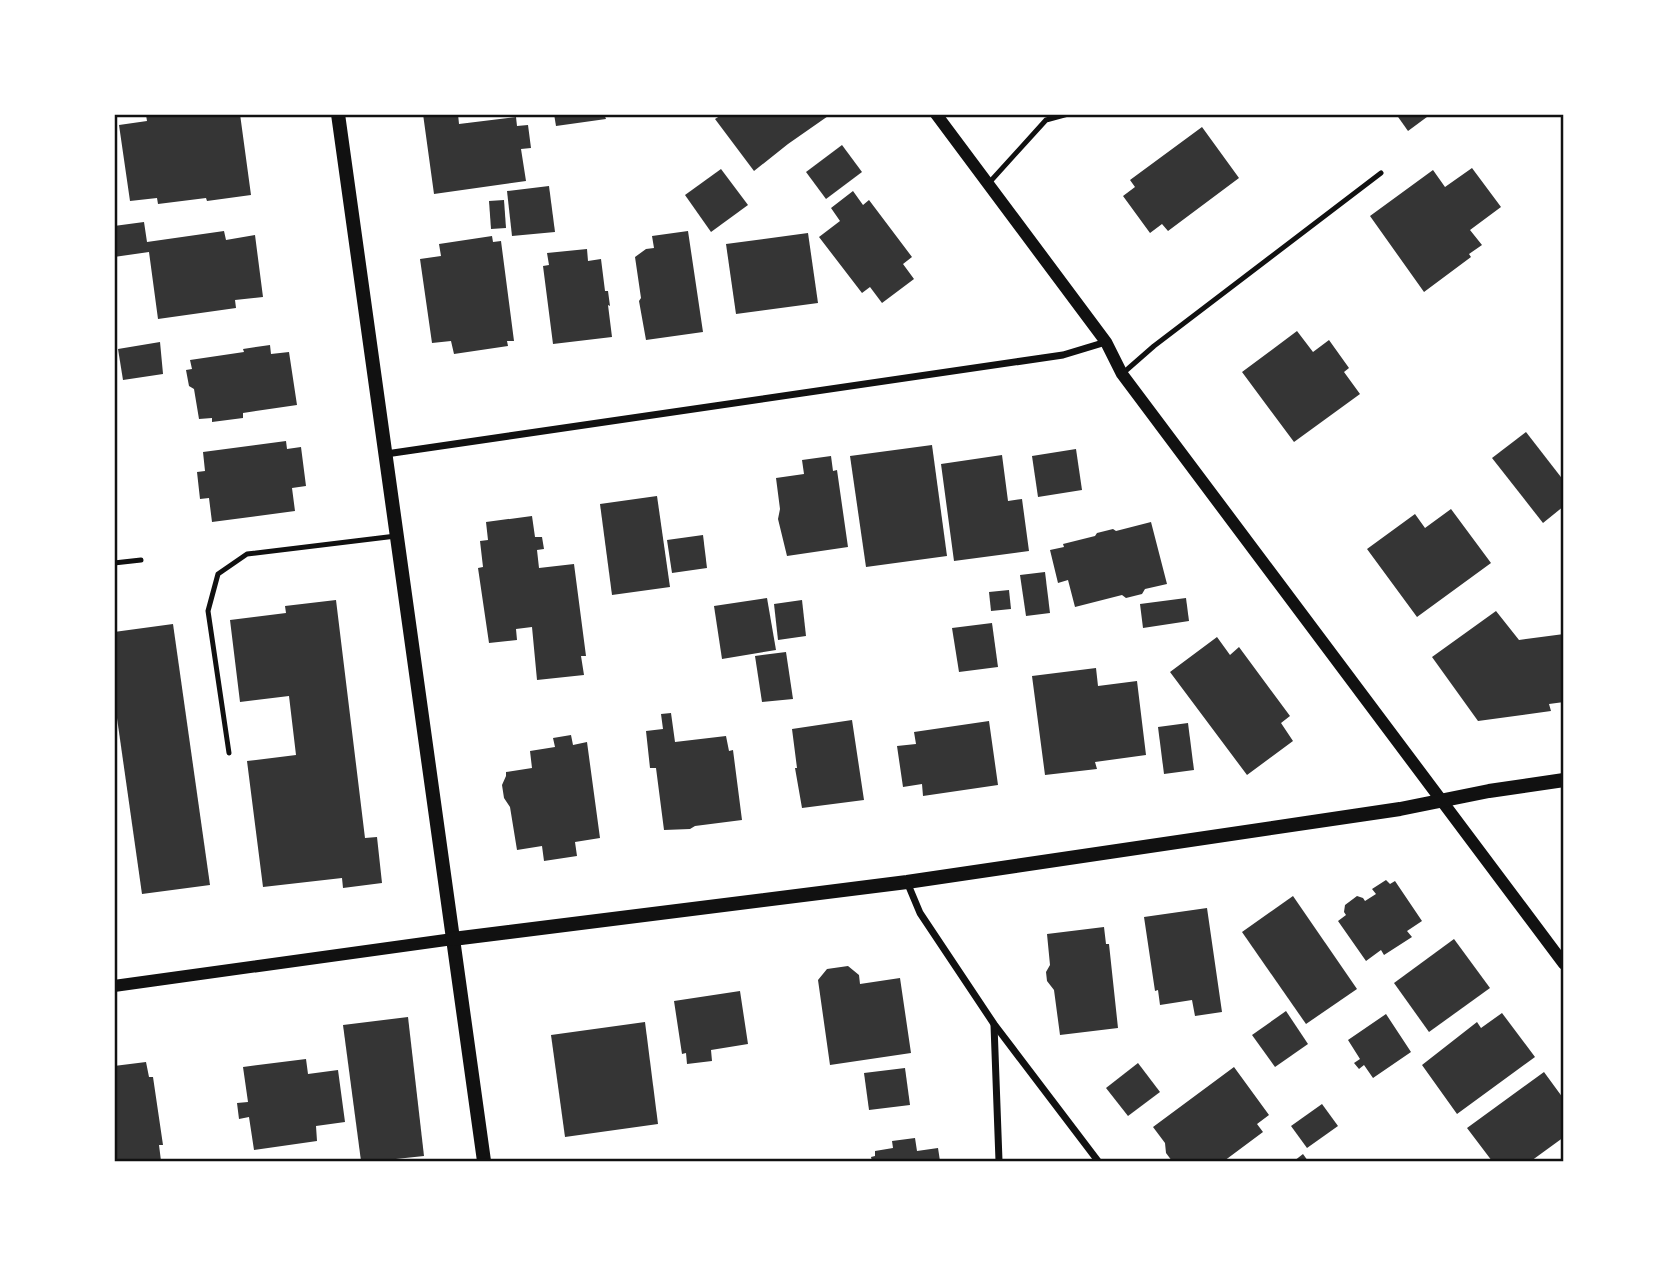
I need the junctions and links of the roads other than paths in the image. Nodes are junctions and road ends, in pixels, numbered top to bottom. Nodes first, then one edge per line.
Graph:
1 (338, 114) edge
2 (936, 114) edge
3 (1068, 114) edge
4 (1381, 173) dead end
5 (987, 184) junction
6 (1106, 342) junction
7 (1122, 374) junction
8 (385, 454) junction
9 (396, 536) junction
10 (141, 560) dead end
11 (114, 563) edge
12 (229, 753) dead end
13 (1564, 780) edge
14 (1442, 801) junction
15 (906, 883) junction
16 (453, 939) junction
17 (1564, 964) edge
18 (114, 986) edge
19 (994, 1024) junction
20 (484, 1161) edge
21 (999, 1161) edge
22 (1098, 1161) edge

1 - 8 main road
2 - 5 street
3 - 5 lane
4 - 7 lane
5 - 6 street
6 - 7 street
6 - 8 street
7 - 14 street
8 - 9 main road
9 - 12 lane
9 - 16 main road
10 - 11 lane
13 - 14 main road
14 - 15 main road
14 - 17 street
15 - 16 main road
15 - 19 street
16 - 18 street
16 - 20 main road
19 - 21 street
19 - 22 street

